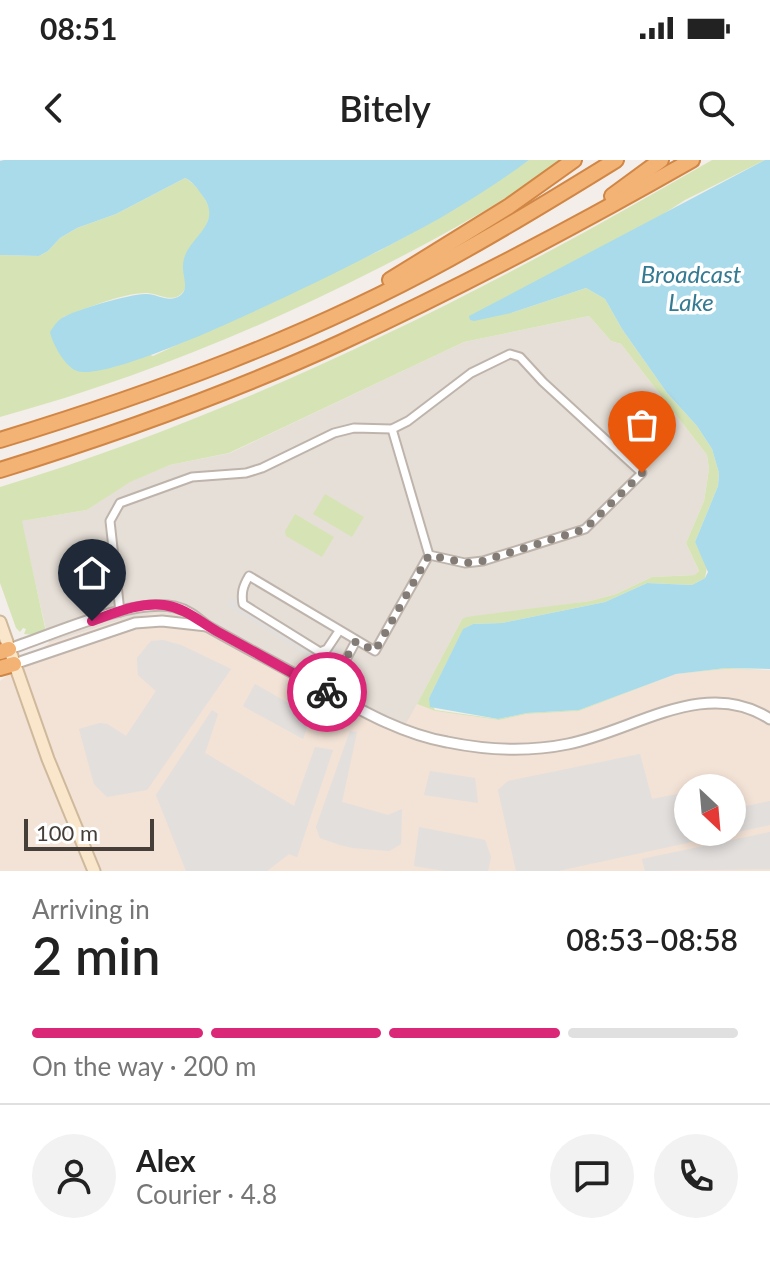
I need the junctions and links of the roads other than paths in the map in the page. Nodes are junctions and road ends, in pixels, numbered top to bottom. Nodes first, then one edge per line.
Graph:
1 (574, 160) edge
2 (616, 160) edge
3 (661, 160) edge
4 (692, 160) edge
5 (576, 223) junction
6 (320, 322) junction
7 (392, 429) junction
8 (0, 440) edge
9 (0, 470) edge
10 (429, 555) junction
11 (120, 612) junction
12 (0, 622) edge
13 (207, 626) junction
14 (339, 631) junction
15 (356, 641) junction
16 (4, 651) edge
17 (7, 666) edge
18 (328, 693) junction
19 (770, 719) edge
20 (94, 871) edge

1 - 6 highway
2 - 6 highway
3 - 5 highway
4 - 5 highway
5 - 9 highway
6 - 8 highway
7 - 10 street
7 - 10 street
7 - 11 street
10 - 15 street
11 - 13 street
11 - 16 street
12 - 16 main road
13 - 17 street
13 - 18 street
14 - 14 street
14 - 15 street
15 - 18 street
16 - 17 main road
17 - 20 main road
18 - 19 street

